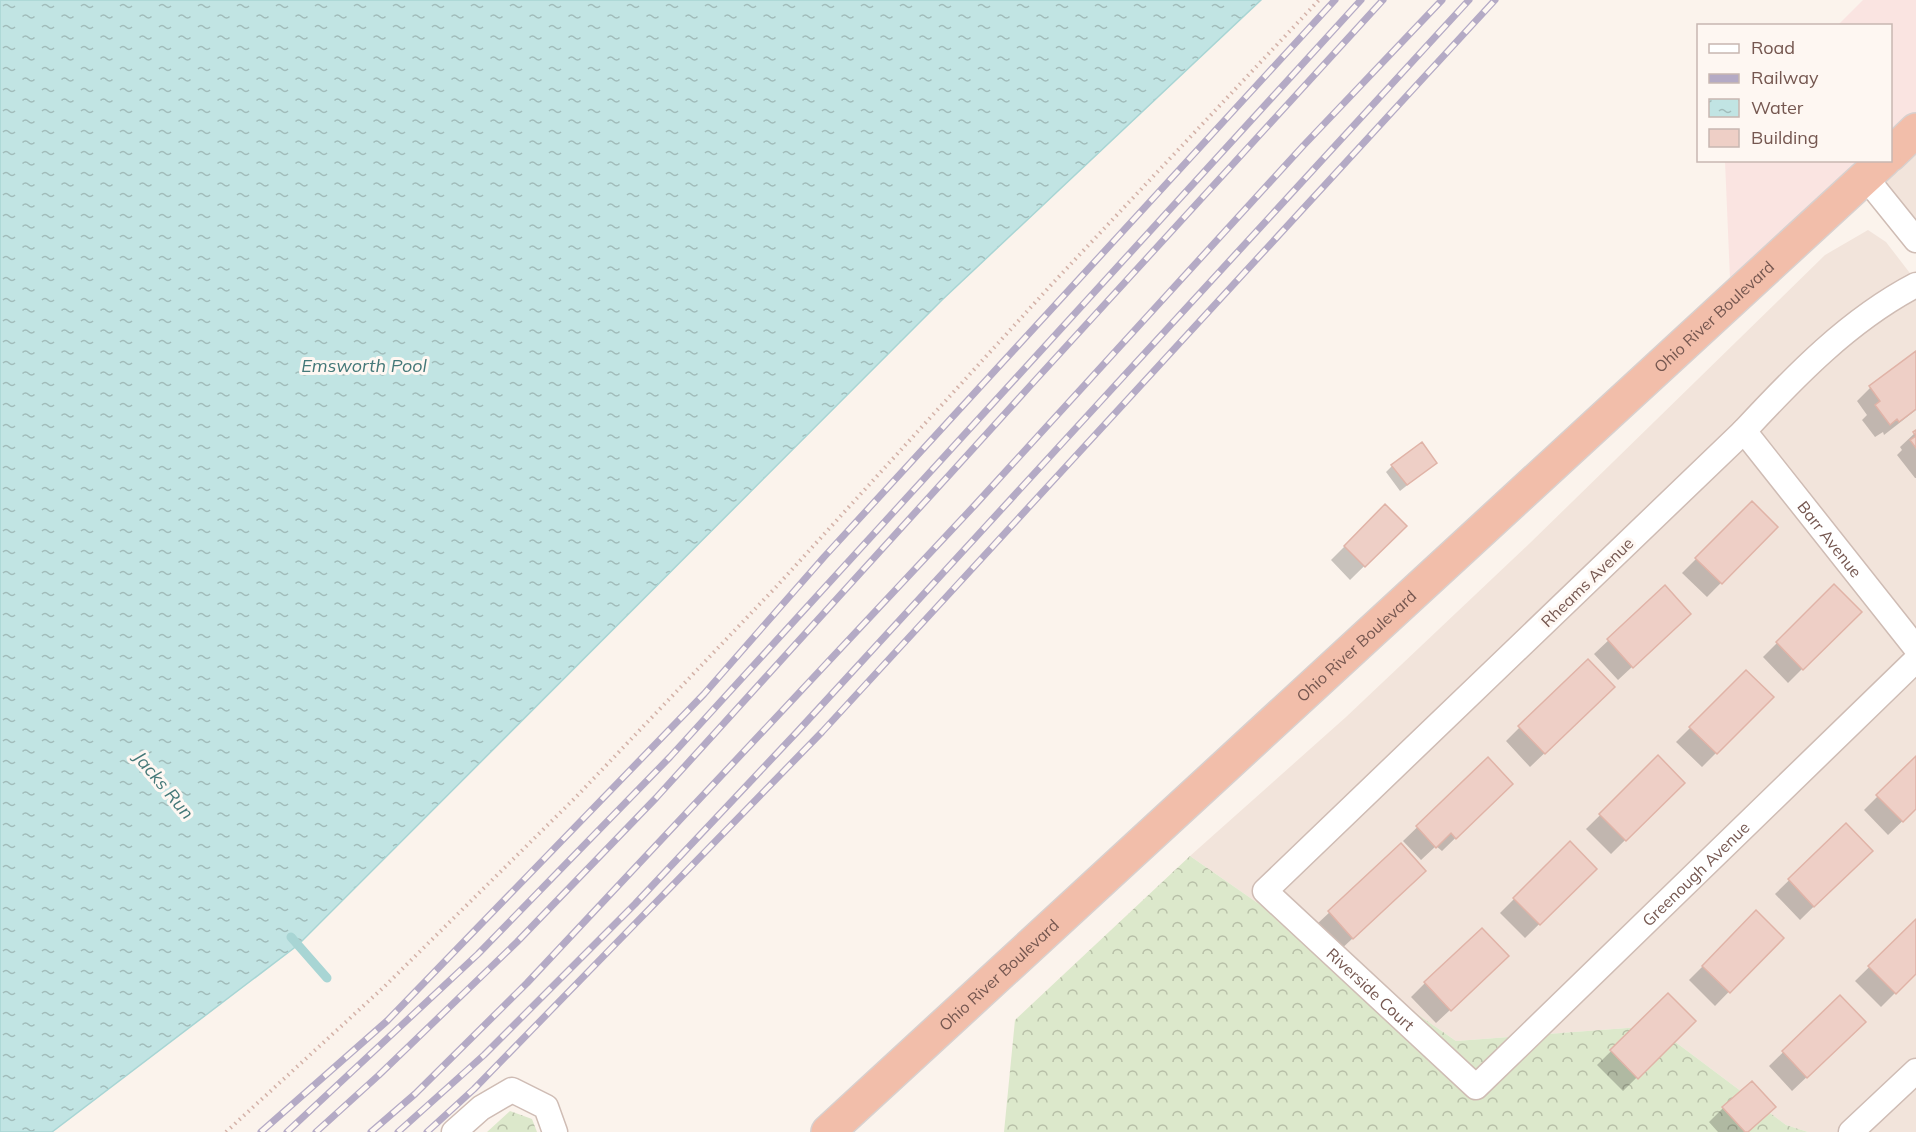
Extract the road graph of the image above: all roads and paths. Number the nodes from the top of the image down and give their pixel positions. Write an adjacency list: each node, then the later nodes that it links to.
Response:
1 (1319, 0): 13 (path)
2 (1916, 130): 3 (highway)
3 (1892, 153)
4 (1875, 169): 5 (street); 16 (highway, Ohio River Boulevard)
5 (1916, 240)
6 (1916, 285): 7 (street, Rheams Avenue)
7 (1744, 431): 8 (street, Barr Avenue); 10 (street, Rheams Avenue)
8 (1916, 648)
9 (1916, 660): 12 (street, Greenough Avenue)
10 (1265, 891): 12 (street, Riverside Court)
11 (1916, 1071): 17 (street)
12 (1476, 1087)
13 (226, 1132)
14 (454, 1132): 15 (street)
15 (555, 1132)
16 (828, 1132)
17 (1851, 1132)

